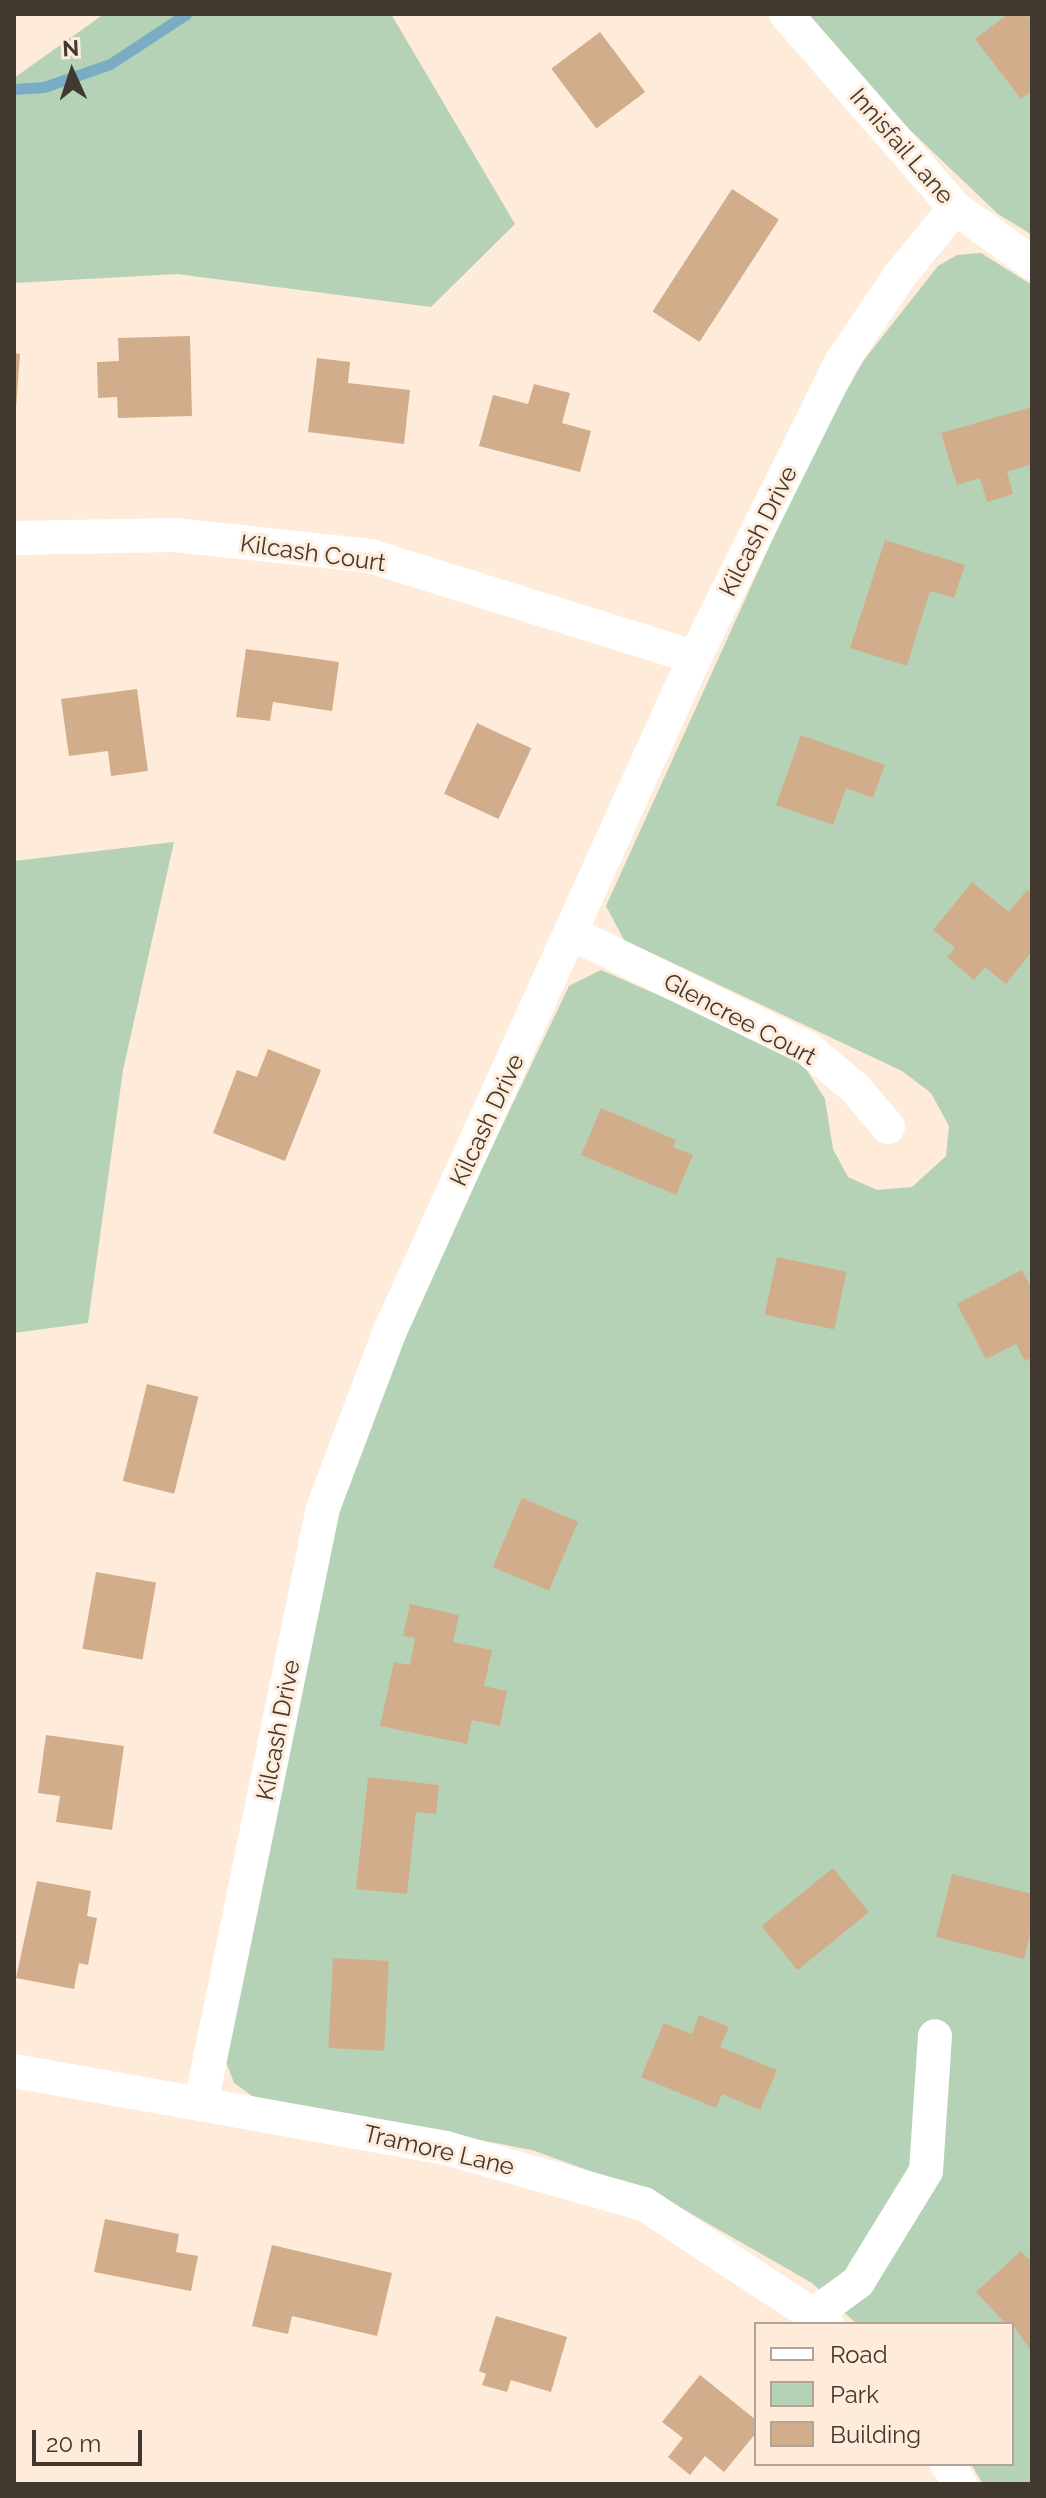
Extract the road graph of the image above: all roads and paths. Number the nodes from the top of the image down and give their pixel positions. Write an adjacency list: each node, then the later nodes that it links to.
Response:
1 (786, 14): 2 (street, Innisfail Lane)
2 (955, 208): 3 (street, Innisfail Lane); 5 (street, Kilcash Drive)
3 (1032, 263)
4 (14, 538): 5 (street, Kilcash Court)
5 (695, 657): 6 (street, Kilcash Drive)
6 (573, 934): 7 (street, Glencree Court); 10 (street, Kilcash Drive)
7 (888, 1127)
8 (935, 2036): 11 (street)
9 (14, 2071): 10 (street, Tramore Lane)
10 (201, 2103): 11 (street, Tramore Lane)
11 (822, 2318)
12 (948, 2466): 13 (street)
13 (960, 2484)

